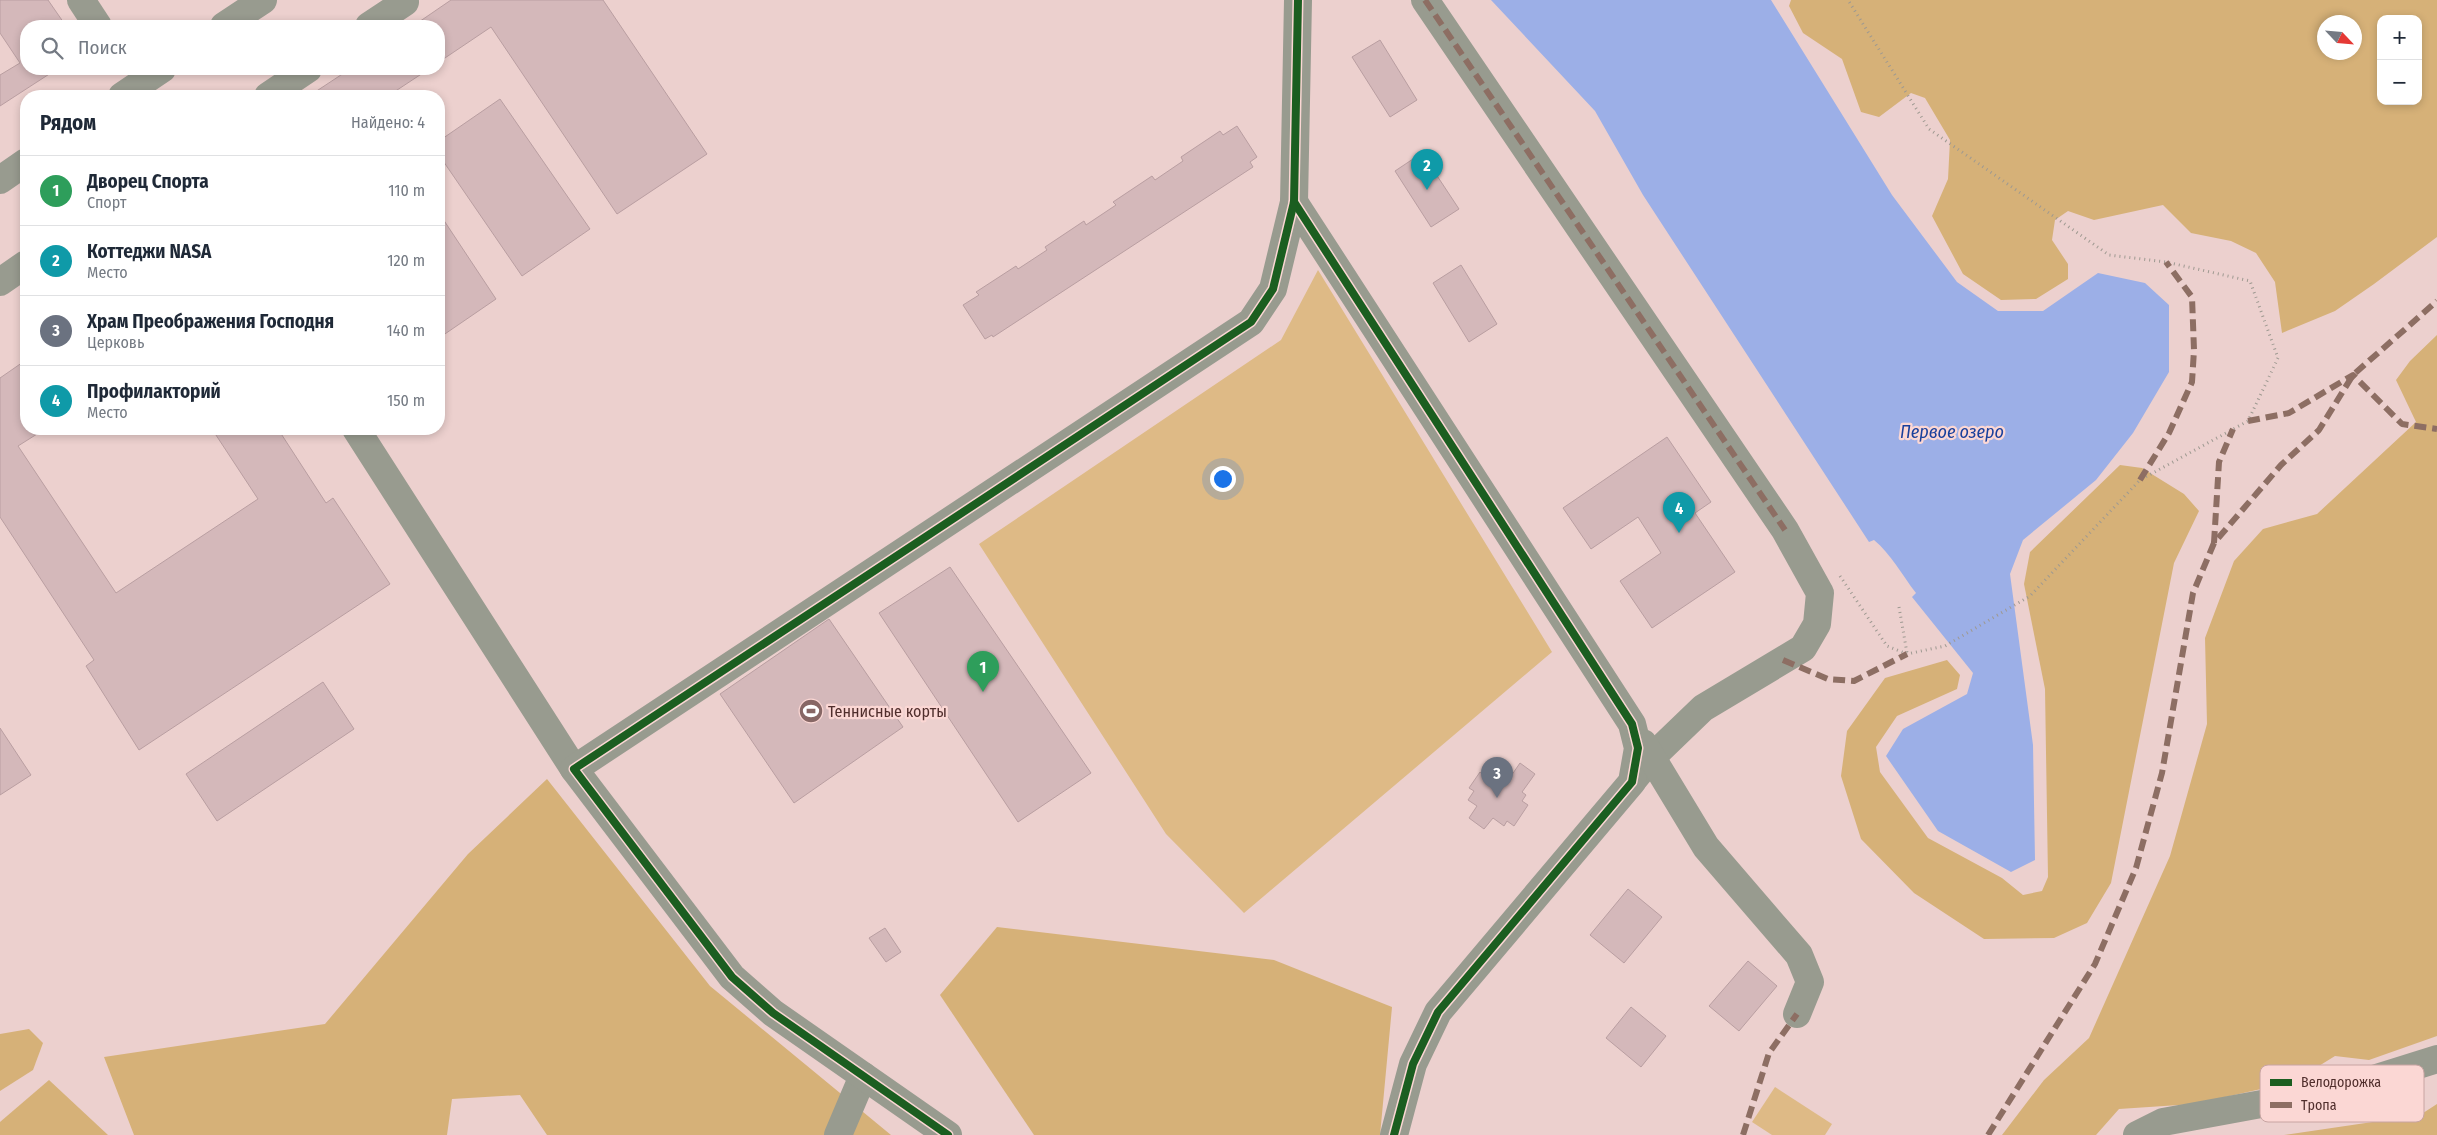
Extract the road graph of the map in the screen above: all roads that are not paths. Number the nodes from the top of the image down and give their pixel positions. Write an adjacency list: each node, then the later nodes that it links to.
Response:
1 (81, 0): 6 (street)
2 (263, 0): 7 (street)
3 (404, 0): 8 (street)
4 (1298, 0): 15 (street)
5 (1425, 0): 20 (street)
6 (94, 20)
7 (233, 20)
8 (378, 20)
9 (152, 75): 11 (street)
10 (299, 75): 12 (street)
11 (132, 87)
12 (277, 90)
13 (20, 166): 14 (street)
14 (0, 180)
15 (1294, 202): 19 (street); 21 (street)
16 (20, 268): 17 (street)
17 (0, 282)
18 (360, 435): 21 (street)
19 (1632, 724): 20 (street); 22 (street)
20 (1652, 757): 22 (street); 23 (street)
21 (574, 769): 26 (street)
22 (1632, 782): 30 (street)
23 (1797, 1014)
24 (2437, 1059): 25 (street)
25 (2418, 1065)
26 (863, 1076): 28 (street); 29 (street)
27 (2260, 1104): 31 (street)
28 (838, 1135)
29 (948, 1135)
30 (1394, 1135)
31 (2137, 1135)

